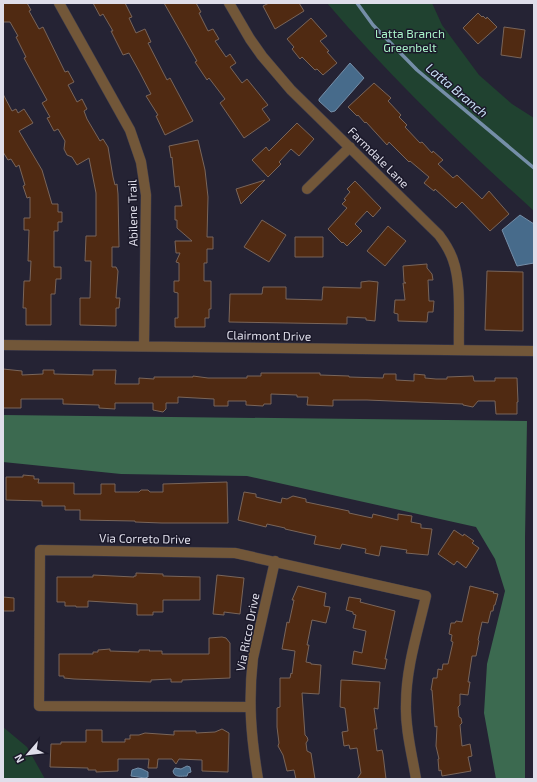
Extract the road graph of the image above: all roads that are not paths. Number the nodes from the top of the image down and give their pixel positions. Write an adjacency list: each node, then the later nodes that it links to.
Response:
1 (59, 3): 6 (street, Abilene Trail)
2 (229, 3): 3 (street, Farmdale Lane)
3 (350, 147): 4 (street); 7 (street, Farmdale Lane)
4 (307, 189)
5 (3, 345): 6 (street, Clairmont Drive)
6 (144, 346): 7 (street, Clairmont Drive)
7 (459, 350): 8 (street, Clairmont Drive)
8 (534, 351)
9 (275, 561): 10 (street, Via Ricco Drive); 10 (street, Via Correto Drive); 12 (street, Via Correto Drive)
10 (250, 707): 11 (street, Via Ricco Drive)
11 (258, 779)
12 (416, 779)

